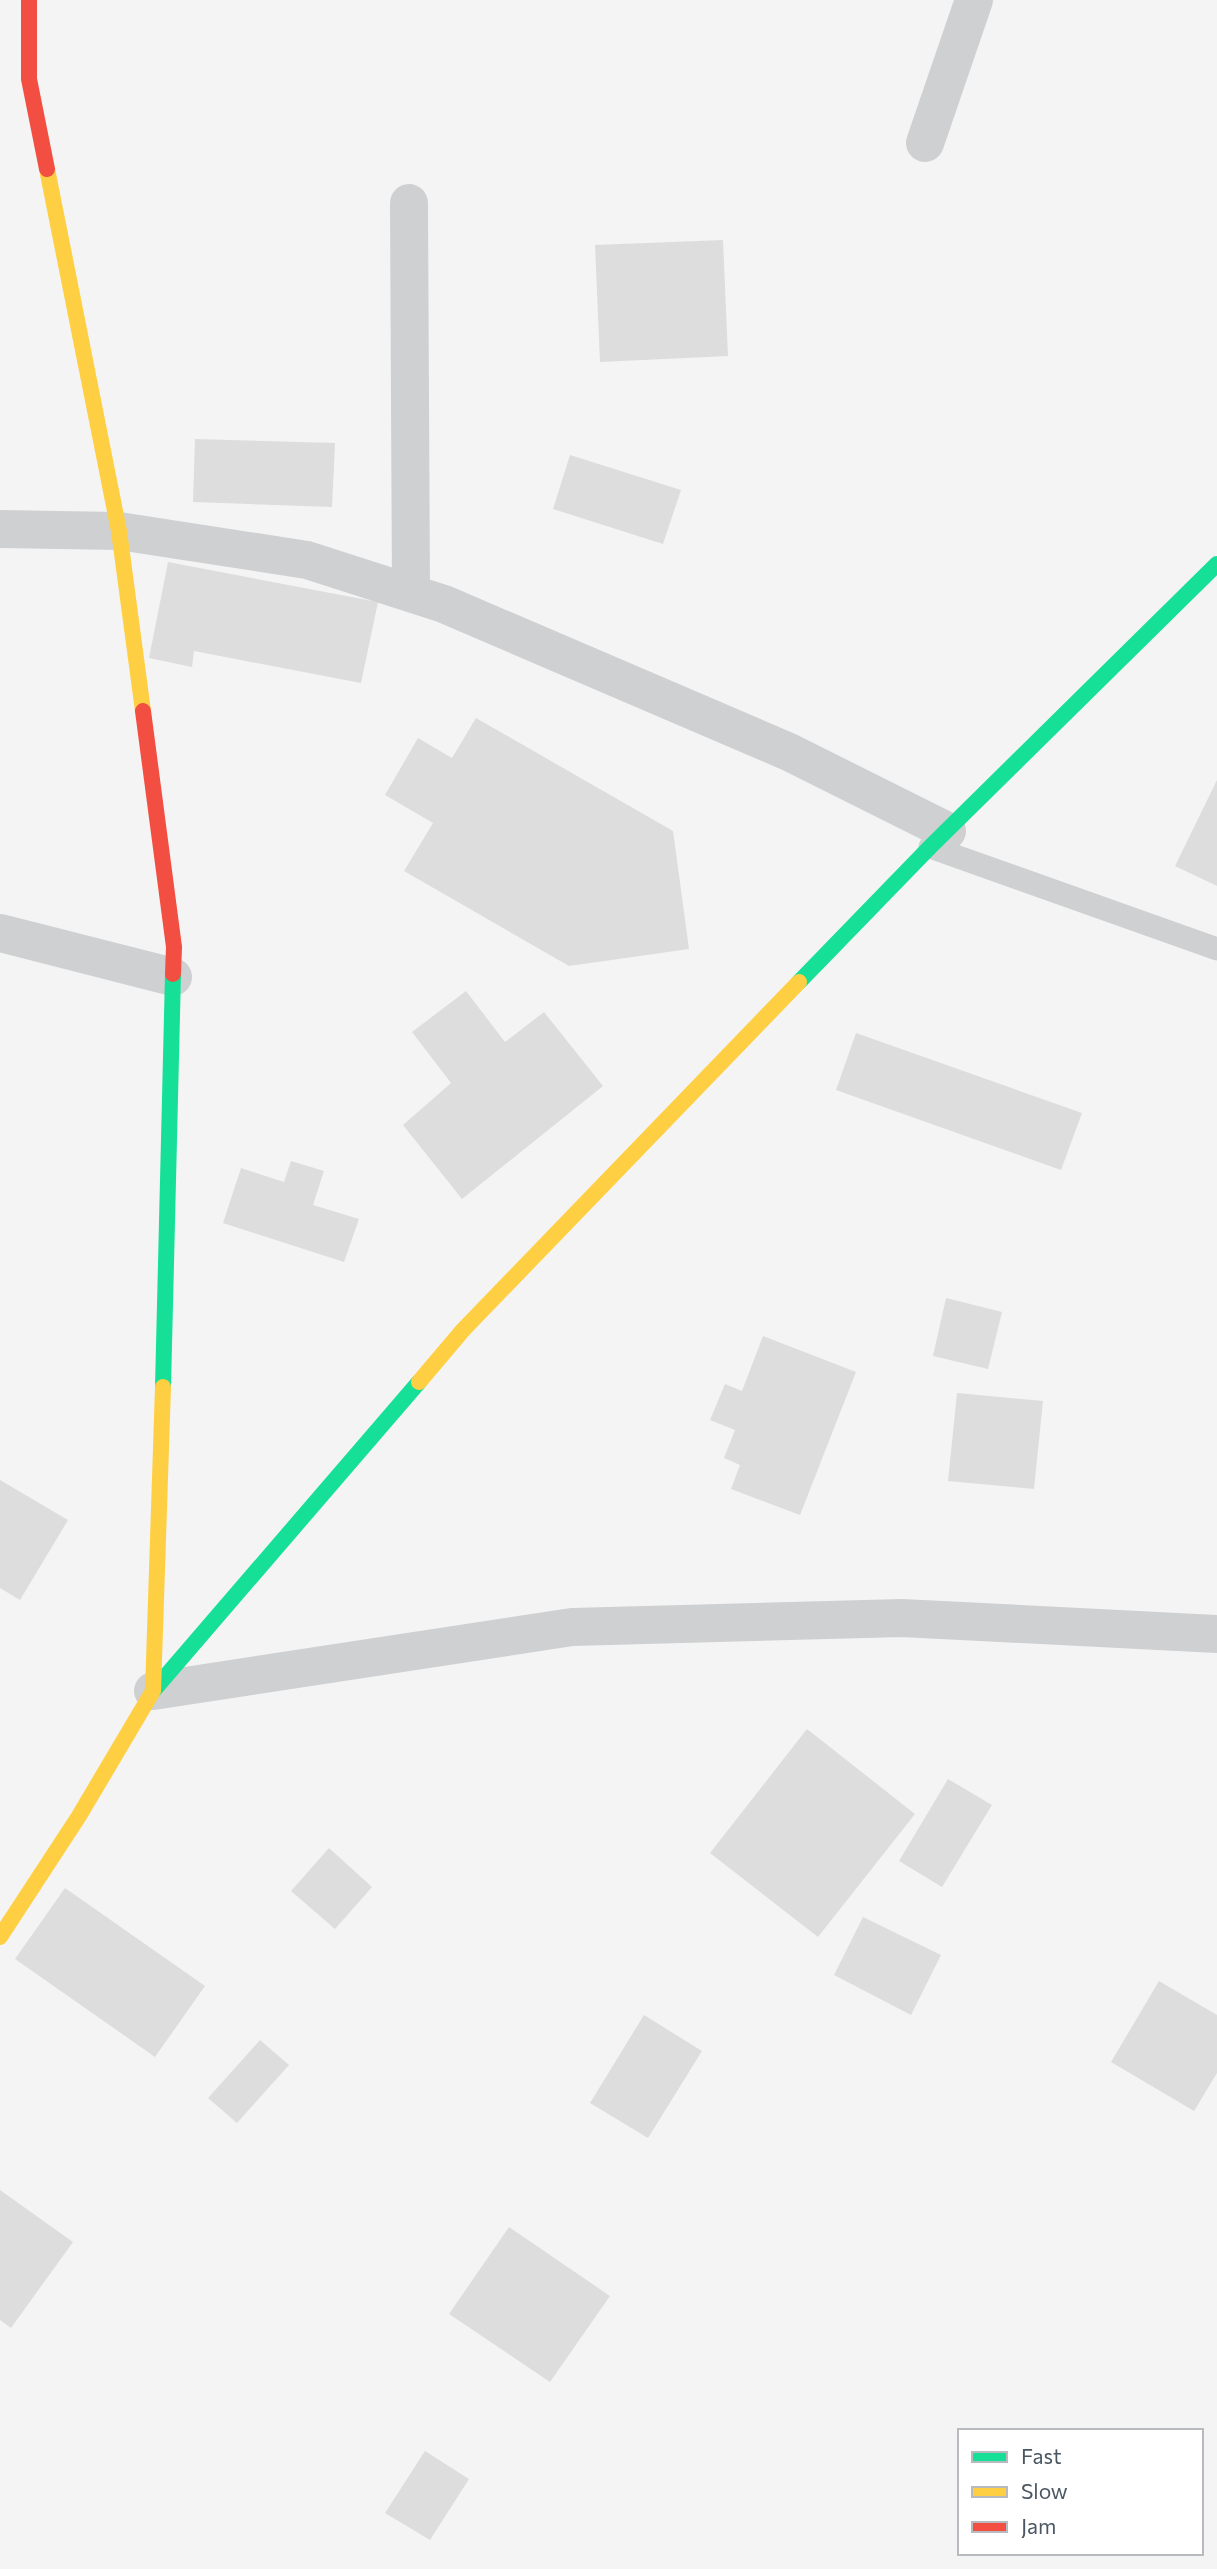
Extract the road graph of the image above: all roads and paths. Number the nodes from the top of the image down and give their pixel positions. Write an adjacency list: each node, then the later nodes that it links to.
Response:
1 (29, 0): 6 (street)
2 (974, 0): 3 (street)
3 (925, 143)
4 (409, 203): 8 (street)
5 (0, 529): 6 (street)
6 (119, 531): 8 (street); 12 (street)
7 (1214, 571): 9 (street)
8 (411, 593): 9 (street)
9 (938, 839): 11 (lane); 14 (street)
10 (0, 933): 12 (street)
11 (1217, 949)
12 (173, 977): 14 (street)
13 (1217, 1634): 14 (street)
14 (153, 1691): 15 (street)
15 (0, 1937)

